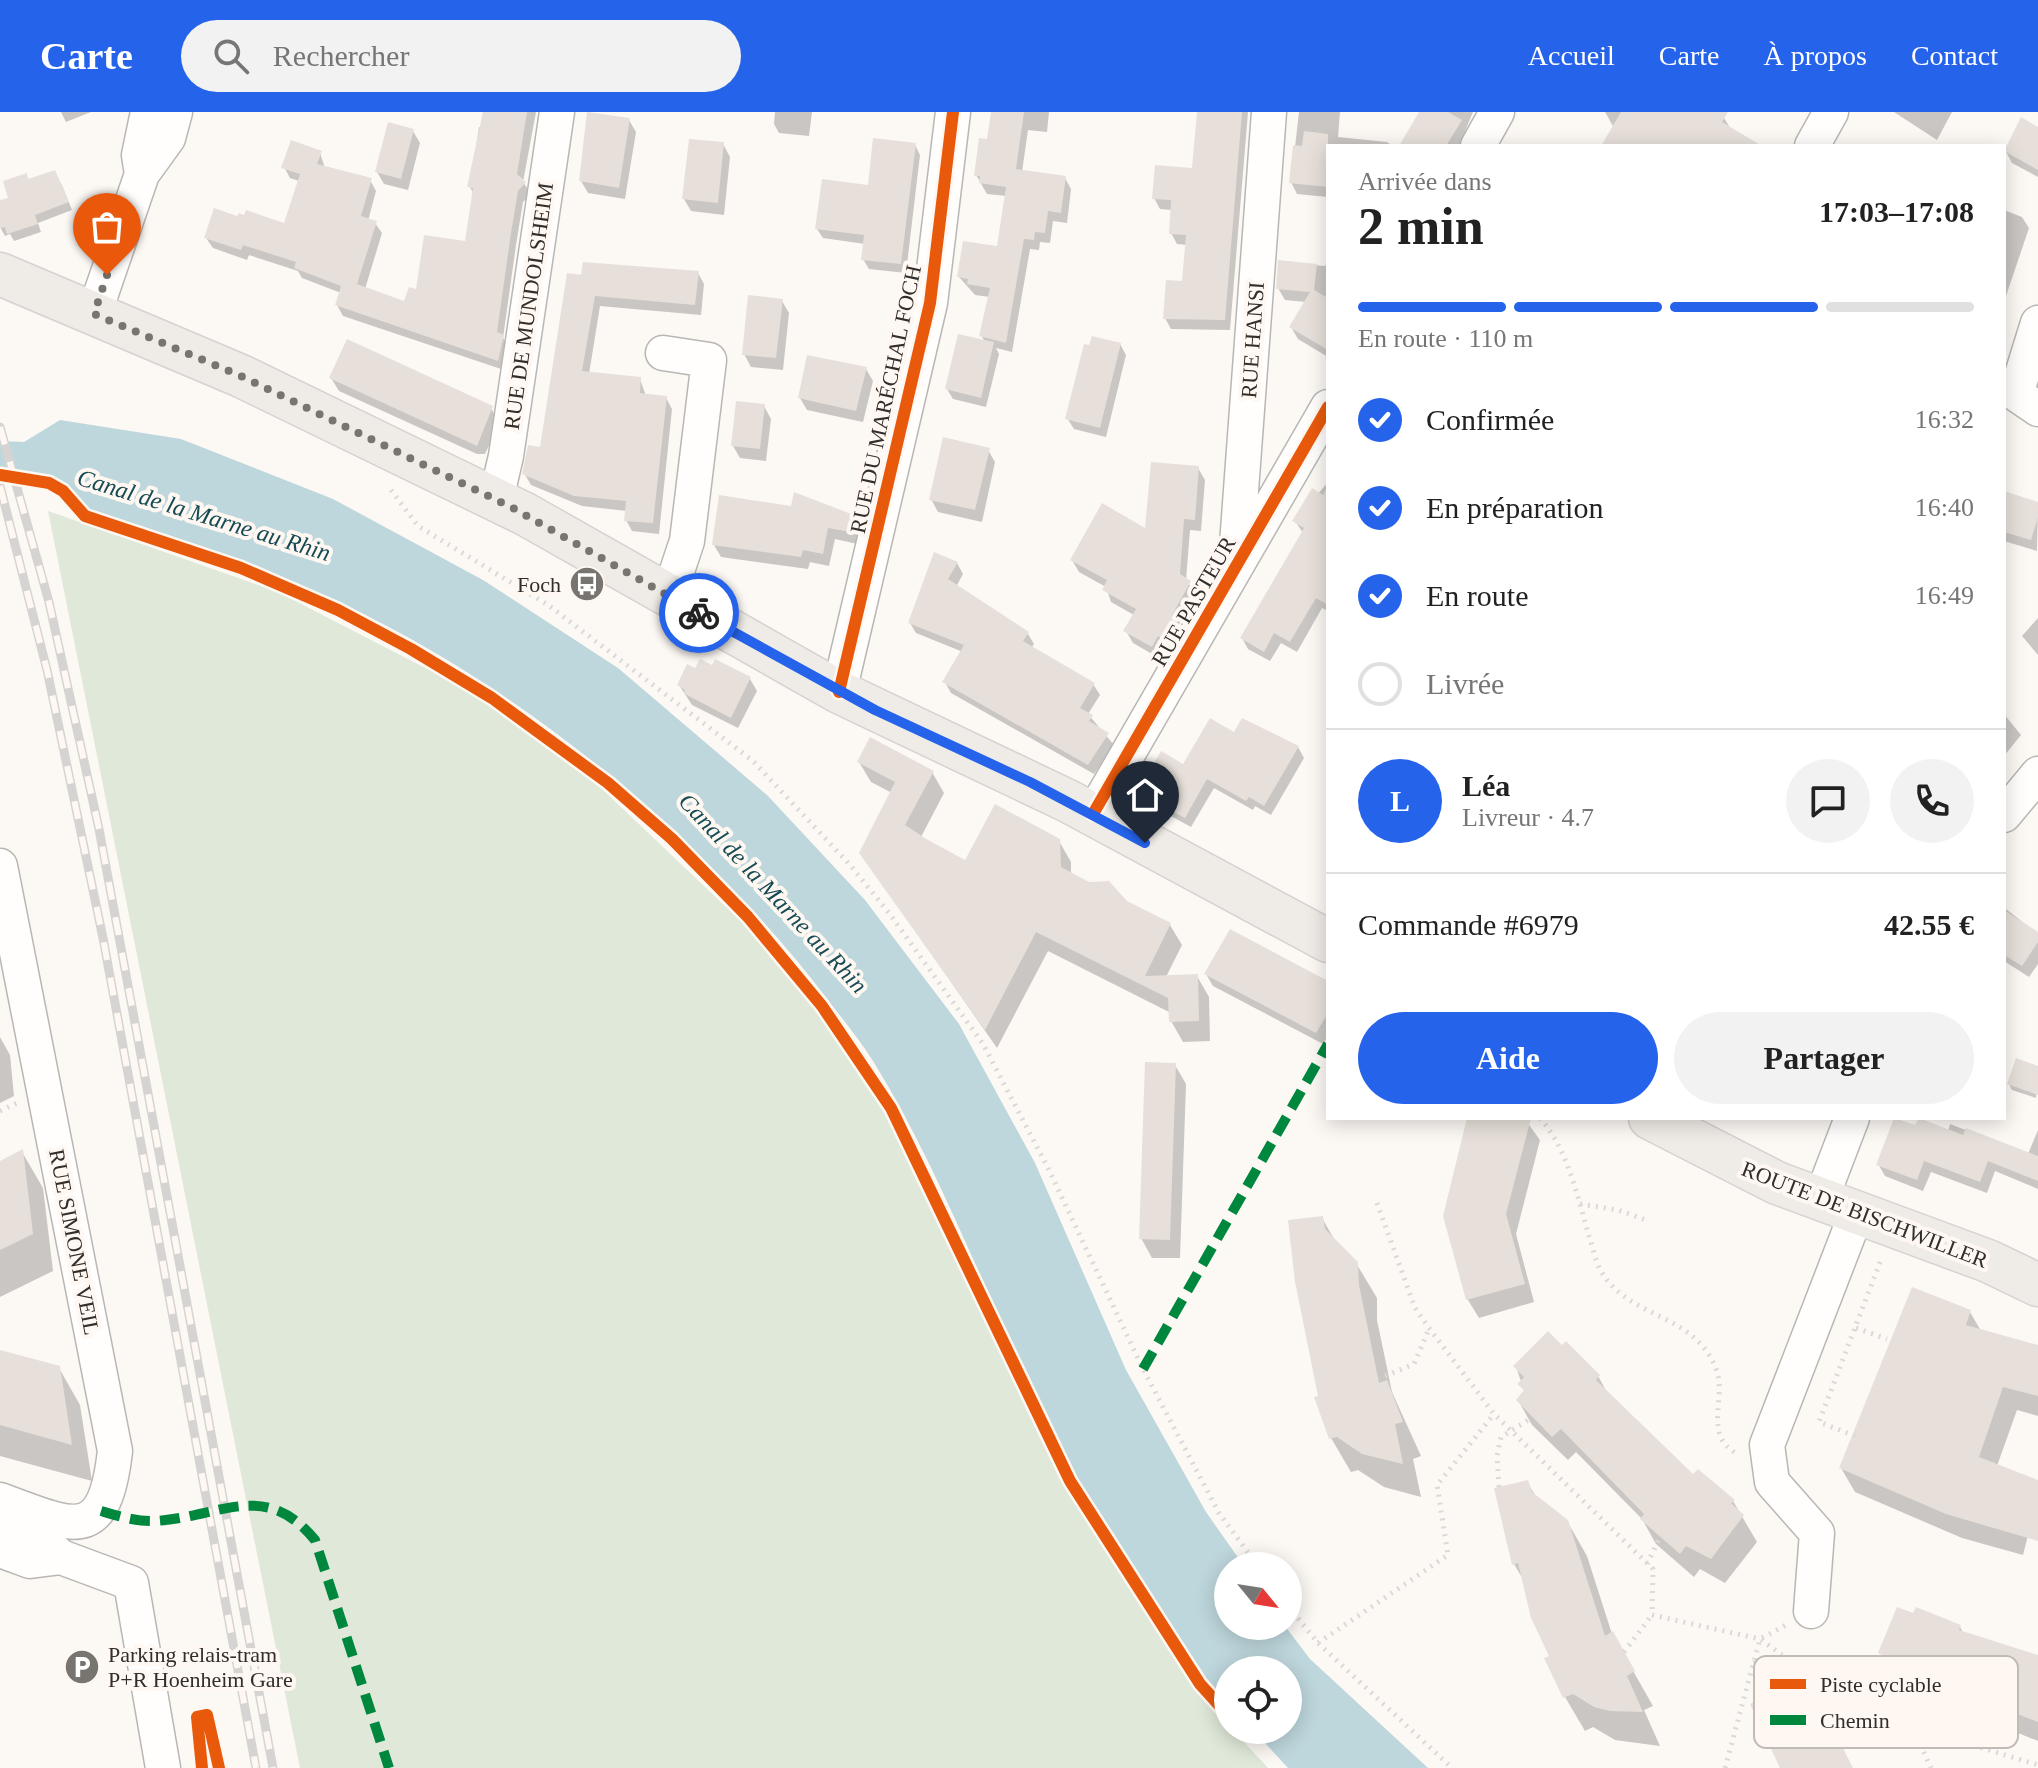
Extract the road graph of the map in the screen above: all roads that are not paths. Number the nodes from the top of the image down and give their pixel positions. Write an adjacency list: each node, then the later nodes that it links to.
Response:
1 (148, 112): 10 (street)
2 (175, 112): 10 (street)
3 (557, 112): 17 (street, RUE DE MUNDOLSHEIM)
4 (953, 112): 20 (street, RUE DU MARÉCHAL FOCH)
5 (1269, 112): 18 (street, RUE HANSI)
6 (1497, 112): 8 (street)
7 (1831, 112): 9 (street)
8 (1479, 144)
9 (1813, 144)
10 (142, 174): 12 (street)
11 (0, 274): 12 (main road)
12 (94, 314): 17 (main road)
13 (2038, 323): 15 (street)
14 (663, 353): 19 (street)
15 (2038, 409)
16 (1326, 410): 18 (street, RUE PASTEUR)
17 (496, 499): 19 (main road)
18 (1235, 569): 23 (street, RUE PASTEUR)
19 (669, 595): 20 (main road)
20 (839, 692): 23 (main road)
21 (2038, 774): 22 (street)
22 (2006, 813)
23 (1093, 814): 25 (main road)
24 (0, 866): 30 (street, RUE SIMONE VEIL)
25 (1326, 940)
26 (1654, 1120): 28 (main road, ROUTE DE BISCHWILLER)
27 (1852, 1120): 28 (street)
28 (1839, 1206): 29 (main road, ROUTE DE BISCHWILLER); 36 (street)
29 (2038, 1285)
30 (0, 1500)
31 (0, 1520): 33 (street)
32 (0, 1550): 33 (street)
33 (61, 1557): 37 (street)
34 (0, 1563): 35 (street)
35 (0, 1582)
36 (1811, 1611)
37 (163, 1768)

